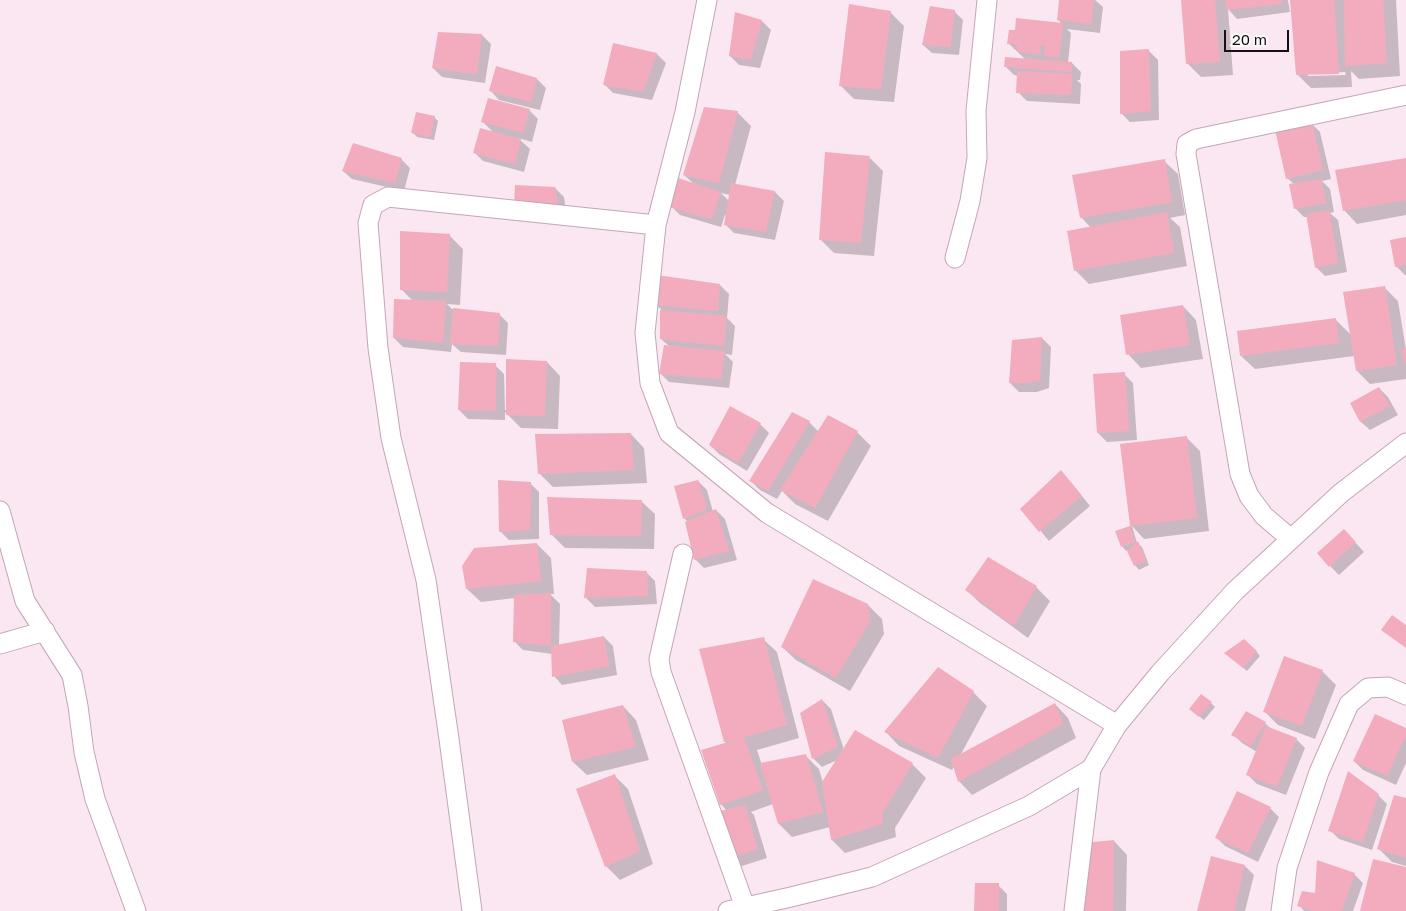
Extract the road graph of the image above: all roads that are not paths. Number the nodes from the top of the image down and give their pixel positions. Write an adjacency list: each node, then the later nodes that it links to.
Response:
1 (708, 0): 4 (street)
2 (987, 0): 5 (street)
3 (1406, 95): 8 (street)
4 (656, 225): 13 (street); 17 (street)
5 (955, 258)
6 (1406, 444): 8 (street)
7 (0, 511): 10 (street)
8 (1291, 539): 13 (street)
9 (683, 554): 15 (street)
10 (45, 631): 11 (street); 16 (street)
11 (0, 644)
12 (1406, 695): 19 (street)
13 (1117, 726): 14 (street)
14 (1091, 769): 15 (street); 18 (street)
15 (736, 909)
16 (136, 911)
17 (472, 911)
18 (1074, 911)
19 (1281, 911)

